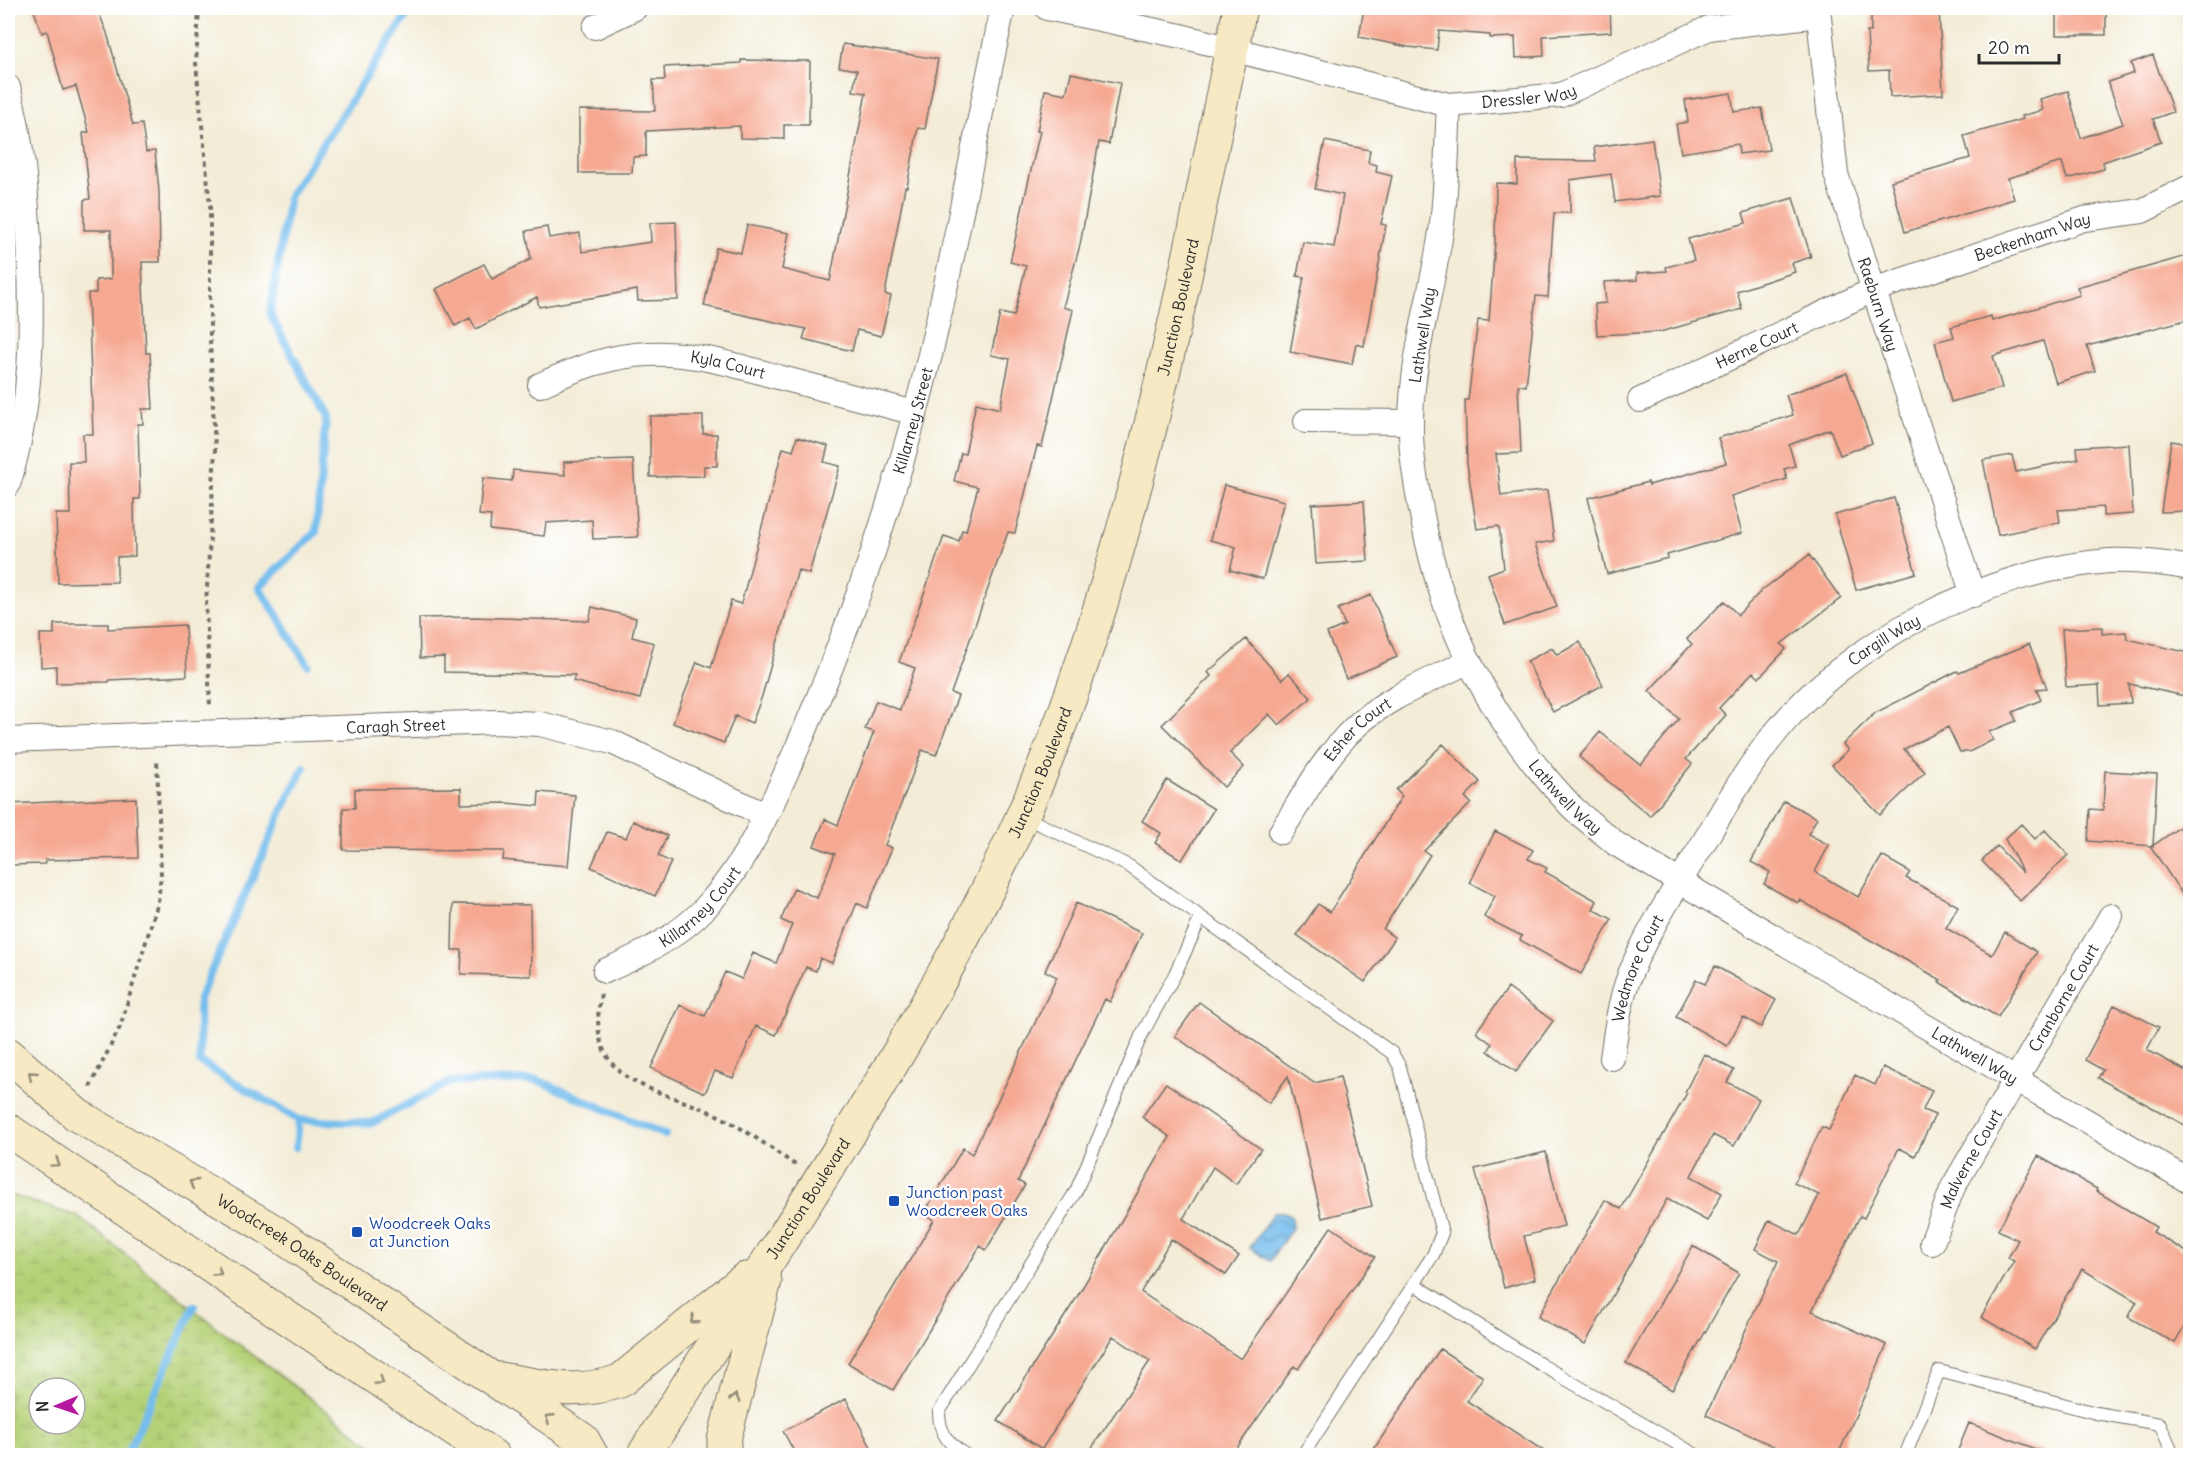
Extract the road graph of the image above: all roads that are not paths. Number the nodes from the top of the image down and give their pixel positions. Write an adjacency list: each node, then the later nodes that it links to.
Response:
1 (635, 8): 6 (street)
2 (1003, 8): 14 (street, Killarney Street)
3 (1047, 8): 7 (street, Dressler Way)
4 (1240, 8): 7 (main road, Junction Boulevard)
5 (1818, 11): 9 (street, Dressler Way); 11 (street, Raeburn Way)
6 (595, 27)
7 (1232, 50): 9 (street, Dressler Way); 23 (main road, Junction Boulevard)
8 (8, 87): 17 (street)
9 (1449, 105): 16 (street, Lathwell Way)
10 (2190, 187): 11 (street, Beckenham Way)
11 (1873, 290): 13 (street, Herne Court); 19 (street, Raeburn Way)
12 (540, 385): 14 (street, Kyla Court)
13 (1640, 400)
14 (915, 413): 22 (street, Killarney Street)
15 (1306, 421): 16 (street)
16 (1411, 422): 20 (street, Lathwell Way)
17 (8, 485)
18 (2190, 568): 19 (street, Cargill Way)
19 (1973, 595): 25 (street, Cargill Way)
20 (1467, 662): 24 (street, Esher Court); 25 (street, Lathwell Way)
21 (8, 740): 22 (street, Caragh Street)
22 (765, 814): 28 (street, Killarney Court)
23 (1021, 816): 27 (lane); 35 (main road, Junction Boulevard)
24 (1281, 832)
25 (1679, 883): 30 (street, Wedmore Court); 31 (street, Lathwell Way)
26 (2111, 916): 31 (street, Cranborne Court)
27 (1201, 917): 36 (lane); 44 (lane)
28 (605, 971)
29 (8, 1054): 37 (main road, Woodcreek Oaks Boulevard, one-way to 29)
30 (1612, 1058)
31 (2016, 1079): 33 (street, Lathwell Way); 34 (street, Malverne Court)
32 (8, 1130): 38 (main road, one-way to 38)
33 (2190, 1182)
34 (1932, 1243)
35 (772, 1257): 37 (main road, one-way to 37); 42 (main road, Junction Boulevard); 43 (main road, one-way to 35)
36 (1414, 1284): 45 (lane); 46 (lane)
37 (488, 1377): 41 (main road, Woodcreek Oaks Boulevard, one-way to 37)
38 (452, 1429): 39 (main road); 40 (main road)
39 (475, 1455)
40 (493, 1455)
41 (592, 1455)
42 (643, 1455)
43 (724, 1455)
44 (967, 1455)
45 (1302, 1455)
46 (1698, 1455)
47 (1905, 1455): 48 (lane)
48 (2174, 1455)

